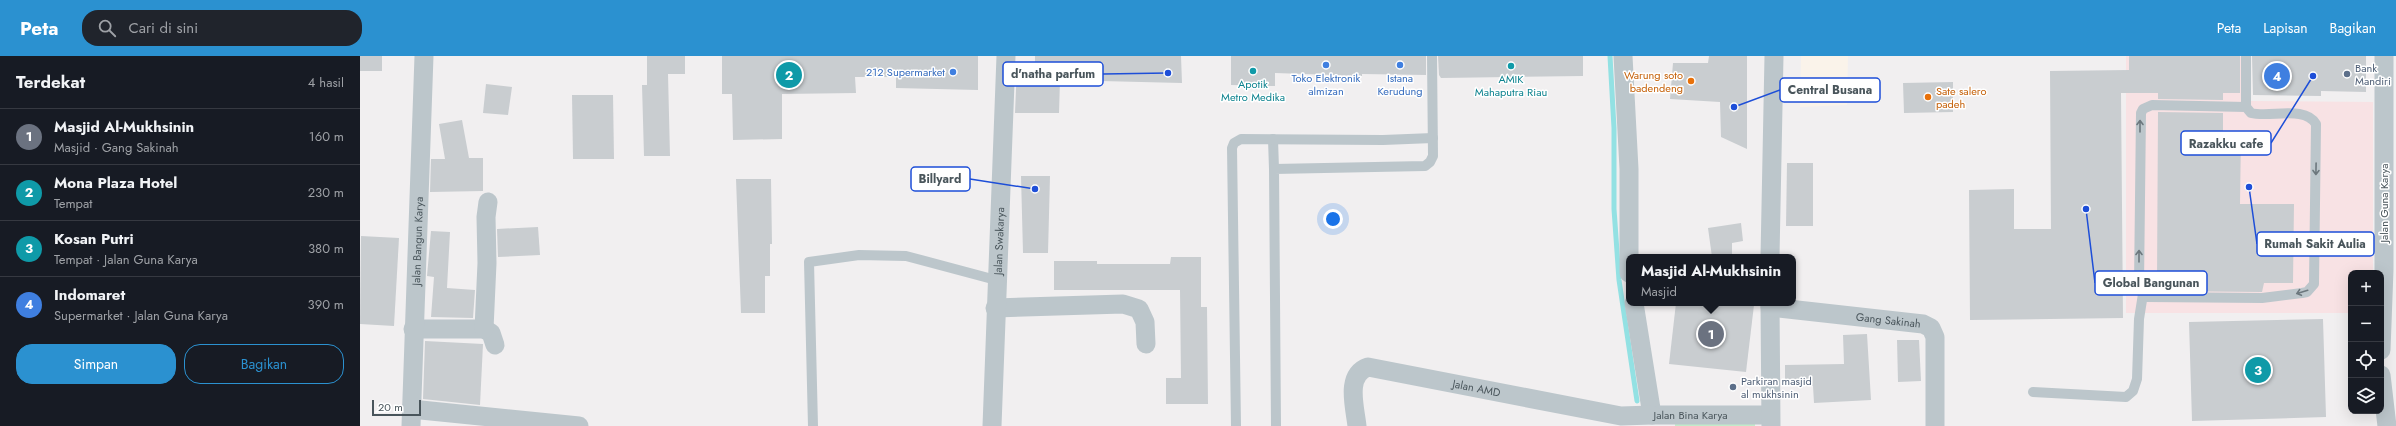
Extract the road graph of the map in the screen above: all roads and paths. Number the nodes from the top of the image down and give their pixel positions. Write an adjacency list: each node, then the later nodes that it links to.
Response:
1 (424, 56): 21 (street, Jalan Bangun Karya)
2 (1006, 56): 15 (street, Jalan Swakarya)
3 (1432, 56): 9 (lane)
4 (1623, 56): 13 (street)
5 (1774, 56): 14 (street)
6 (2246, 56): 8 (lane)
7 (2384, 56): 23 (street, Jalan Guna Karya)
8 (2246, 107): 16 (lane, one-way to 8); 16 (lane, one-way to 16)
9 (1433, 138): 10 (lane); 11 (lane)
10 (1273, 139): 11 (lane); 34 (lane)
11 (1274, 168): 35 (lane)
12 (488, 202): 22 (street)
13 (1629, 254)
14 (1770, 254)
15 (996, 280): 20 (street, Jalan Swakarya); 32 (lane)
16 (2143, 294): 27 (lane)
17 (1634, 306): 28 (street, Jalan Bina Karya)
18 (1770, 306): 30 (street)
19 (1778, 306): 37 (street, Gang Sakinah)
20 (995, 308): 24 (street); 33 (street, Jalan Swakarya)
21 (413, 329): 22 (street); 29 (street, Jalan Bangun Karya)
22 (484, 329): 25 (street)
23 (2381, 342)
24 (1146, 344)
25 (495, 345)
26 (2381, 378): 38 (street)
27 (2033, 392)
28 (1652, 415): 30 (street, Jalan Bina Karya); 36 (street, Jalan AMD)
29 (411, 418): 31 (street)
30 (1771, 421)
31 (579, 426)
32 (813, 426)
33 (992, 426)
34 (1236, 426)
35 (1276, 426)
36 (1357, 426)
37 (1935, 426)
38 (2387, 426)

